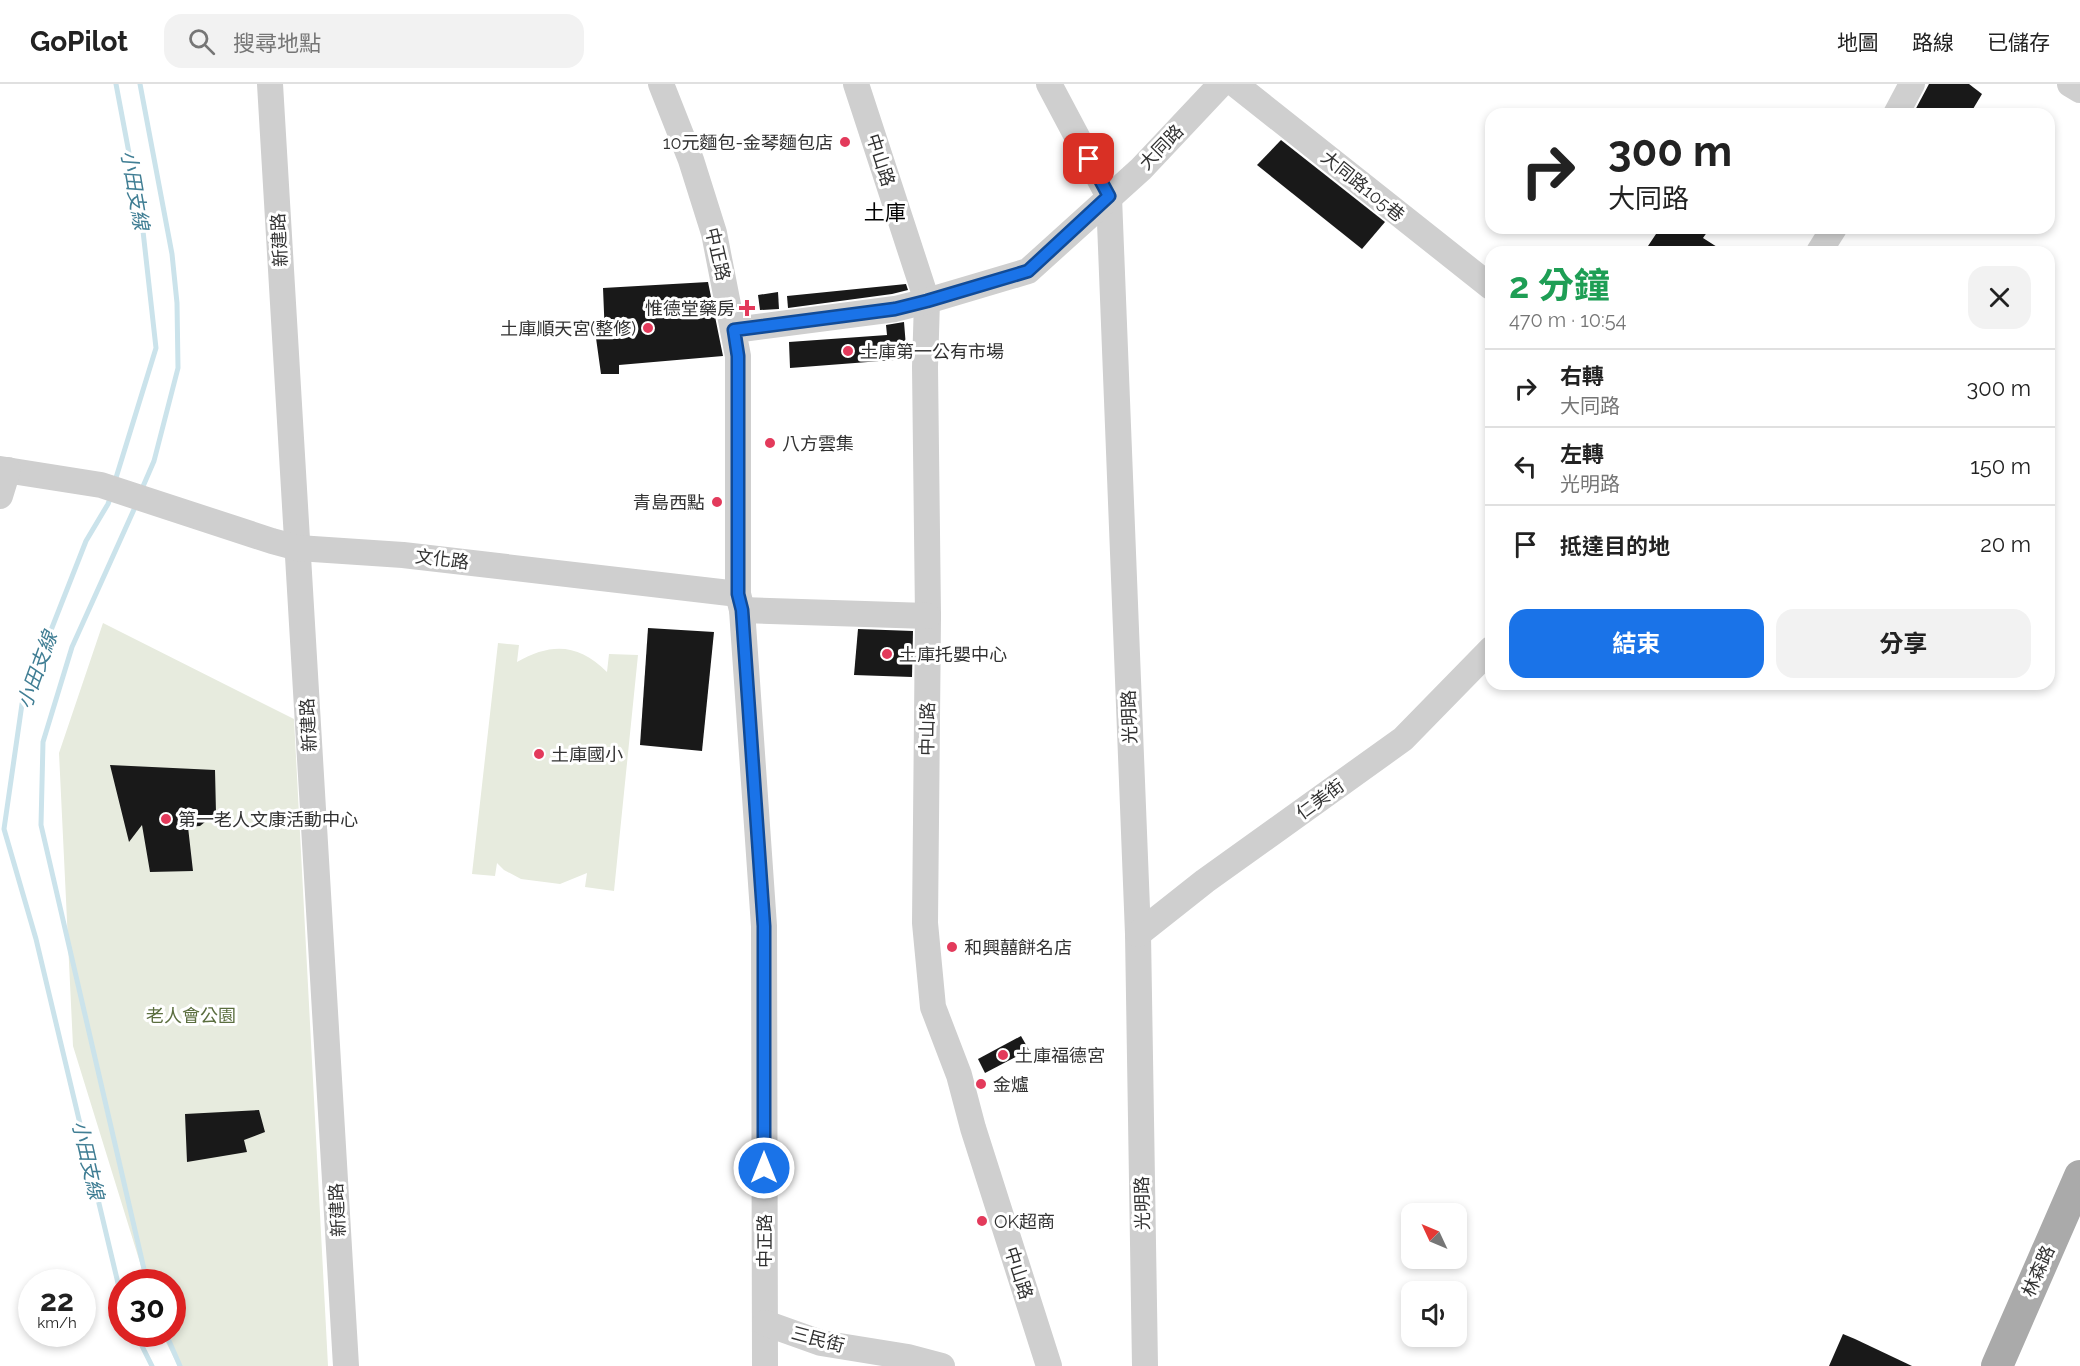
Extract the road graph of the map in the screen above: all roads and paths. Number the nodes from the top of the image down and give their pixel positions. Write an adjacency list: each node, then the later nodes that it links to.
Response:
1 (270, 84): 17 (street, 新建路)
2 (661, 84): 14 (street, 中正路)
3 (856, 84): 13 (street, 中山路)
4 (1048, 84): 11 (street, 光明路)
5 (1221, 84): 11 (street, 大同路)
6 (1235, 84): 12 (street, 大同路105巷)
7 (1912, 84): 10 (street)
8 (2070, 84): 9 (street)
9 (2080, 90)
10 (1899, 108)
11 (1109, 196): 13 (street, 大同路); 21 (street, 光明路)
12 (1485, 282)
13 (927, 301): 14 (street, 大同路); 19 (street, 中山路)
14 (734, 330): 18 (street, 中正路)
15 (4, 469): 16 (street); 17 (street, 文化路)
16 (0, 496)
17 (298, 548): 18 (street, 文化路); 24 (street, 新建路)
18 (740, 602): 19 (street, 文化路); 23 (street, 中正路)
19 (928, 616): 27 (street, 中山路)
20 (1485, 655): 21 (street, 仁美街)
21 (1138, 934): 28 (street, 光明路)
22 (2080, 1176): 29 (main road, 林森路)
23 (765, 1323): 25 (street, 中正路); 26 (street, 三民街)
24 (346, 1366)
25 (765, 1366)
26 (942, 1366)
27 (1049, 1366)
28 (1145, 1366)
29 (1997, 1366)

